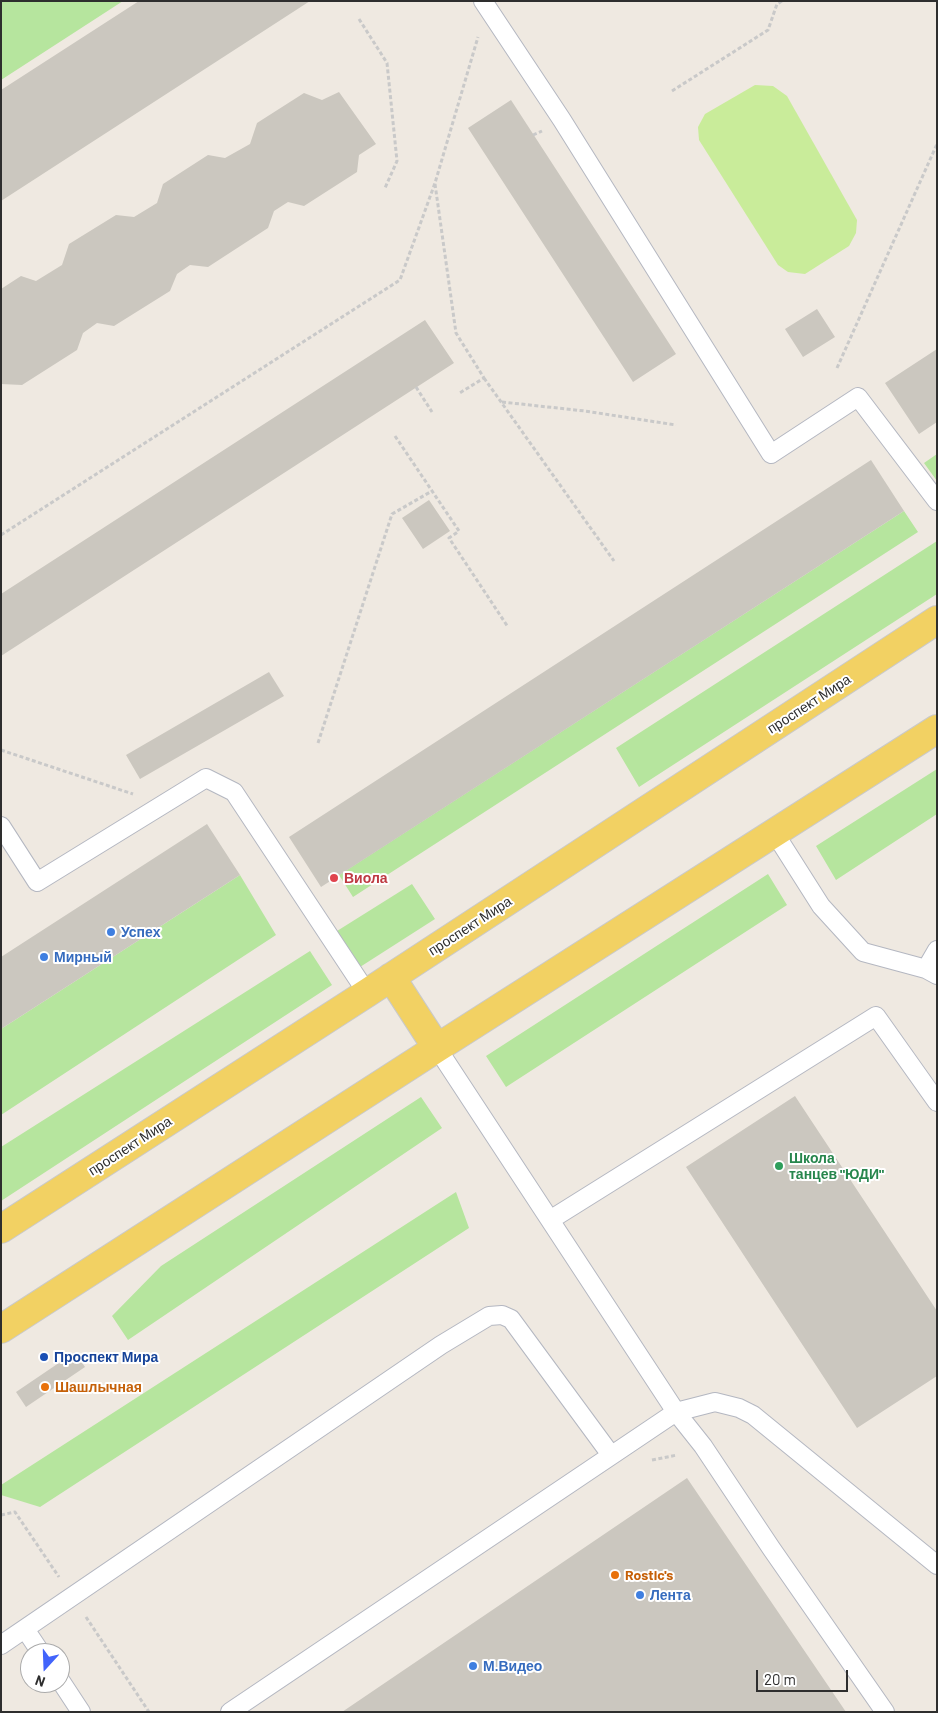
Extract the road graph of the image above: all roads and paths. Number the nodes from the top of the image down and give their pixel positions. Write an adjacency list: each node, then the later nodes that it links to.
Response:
1 (782, 1): 4 (path)
2 (484, 4): 6 (path); 17 (lane)
3 (359, 19): 7 (path)
4 (672, 92)
5 (937, 144): 8 (path)
6 (435, 183): 9 (path); 18 (path)
7 (385, 188)
8 (838, 368)
9 (484, 378): 11 (path); 12 (path)
10 (416, 387): 13 (path)
11 (458, 394)
12 (501, 402): 14 (path); 19 (path)
13 (432, 412)
14 (676, 425)
15 (395, 436): 16 (path)
16 (432, 490): 21 (path); 23 (path)
17 (937, 501)
18 (1, 535)
19 (614, 561)
20 (937, 620): 30 (main road, проспект Мира)
21 (508, 627)
22 (937, 729): 27 (main road)
23 (318, 743)
24 (1, 750): 25 (path)
25 (163, 804): 26 (lane); 31 (lane)
26 (1, 826)
27 (774, 832): 29 (lane); 32 (main road)
28 (937, 950): 29 (lane)
29 (932, 972)
30 (392, 978): 31 (main road, проспект Мира); 32 (main road)
31 (367, 993): 35 (main road, проспект Мира)
32 (436, 1048): 34 (lane); 36 (main road)
33 (937, 1102): 34 (lane)
34 (550, 1220): 37 (lane)
35 (1, 1229)
36 (1, 1328)
37 (676, 1412): 38 (lane); 40 (lane); 50 (lane)
38 (611, 1455): 42 (lane); 49 (lane)
39 (1, 1515): 41 (path)
40 (937, 1565)
41 (60, 1578)
42 (72, 1597): 43 (lane); 48 (path)
43 (25, 1629): 44 (lane); 45 (lane)
44 (34, 1643)
45 (1, 1645)
46 (69, 1693): 47 (lane)
47 (81, 1712)
48 (149, 1712)
49 (230, 1712)
50 (885, 1712)

